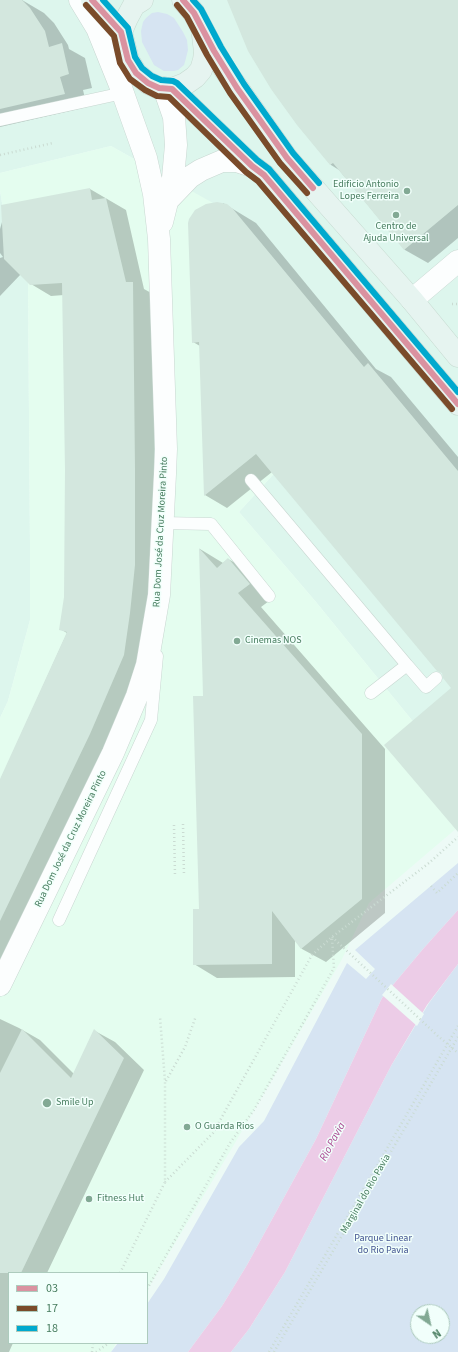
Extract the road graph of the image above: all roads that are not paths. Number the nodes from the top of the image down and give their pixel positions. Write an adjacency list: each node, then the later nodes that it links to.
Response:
1 (80, 0): 9 (street)
2 (92, 0): 6 (main road)
3 (142, 0): 6 (main road)
4 (183, 0): 5 (main road)
5 (200, 25): 8 (main road); 16 (main road)
6 (121, 32): 7 (main road)
7 (128, 60): 8 (main road); 11 (street)
8 (168, 89): 12 (main road); 13 (street, Rua Dom José da Cruz Moreira Pinto)
9 (123, 93): 10 (lane); 11 (street)
10 (0, 120)
11 (146, 158): 13 (street)
12 (252, 166): 13 (street); 14 (main road)
13 (160, 198): 20 (street, Rua Dom José da Cruz Moreira Pinto)
14 (312, 230): 16 (main road); 18 (main road)
15 (458, 261): 16 (street)
16 (412, 300): 17 (main road)
17 (458, 356)
18 (458, 404)
19 (251, 480): 23 (lane)
20 (163, 523): 21 (street, Rua Dom José da Cruz Moreira Pinto); 22 (lane)
21 (159, 595): 26 (lane); 27 (street, Rua Dom José da Cruz Moreira Pinto)
22 (269, 596)
23 (407, 664): 24 (lane); 25 (lane)
24 (436, 678)
25 (371, 693)
26 (59, 920)
27 (0, 985)

